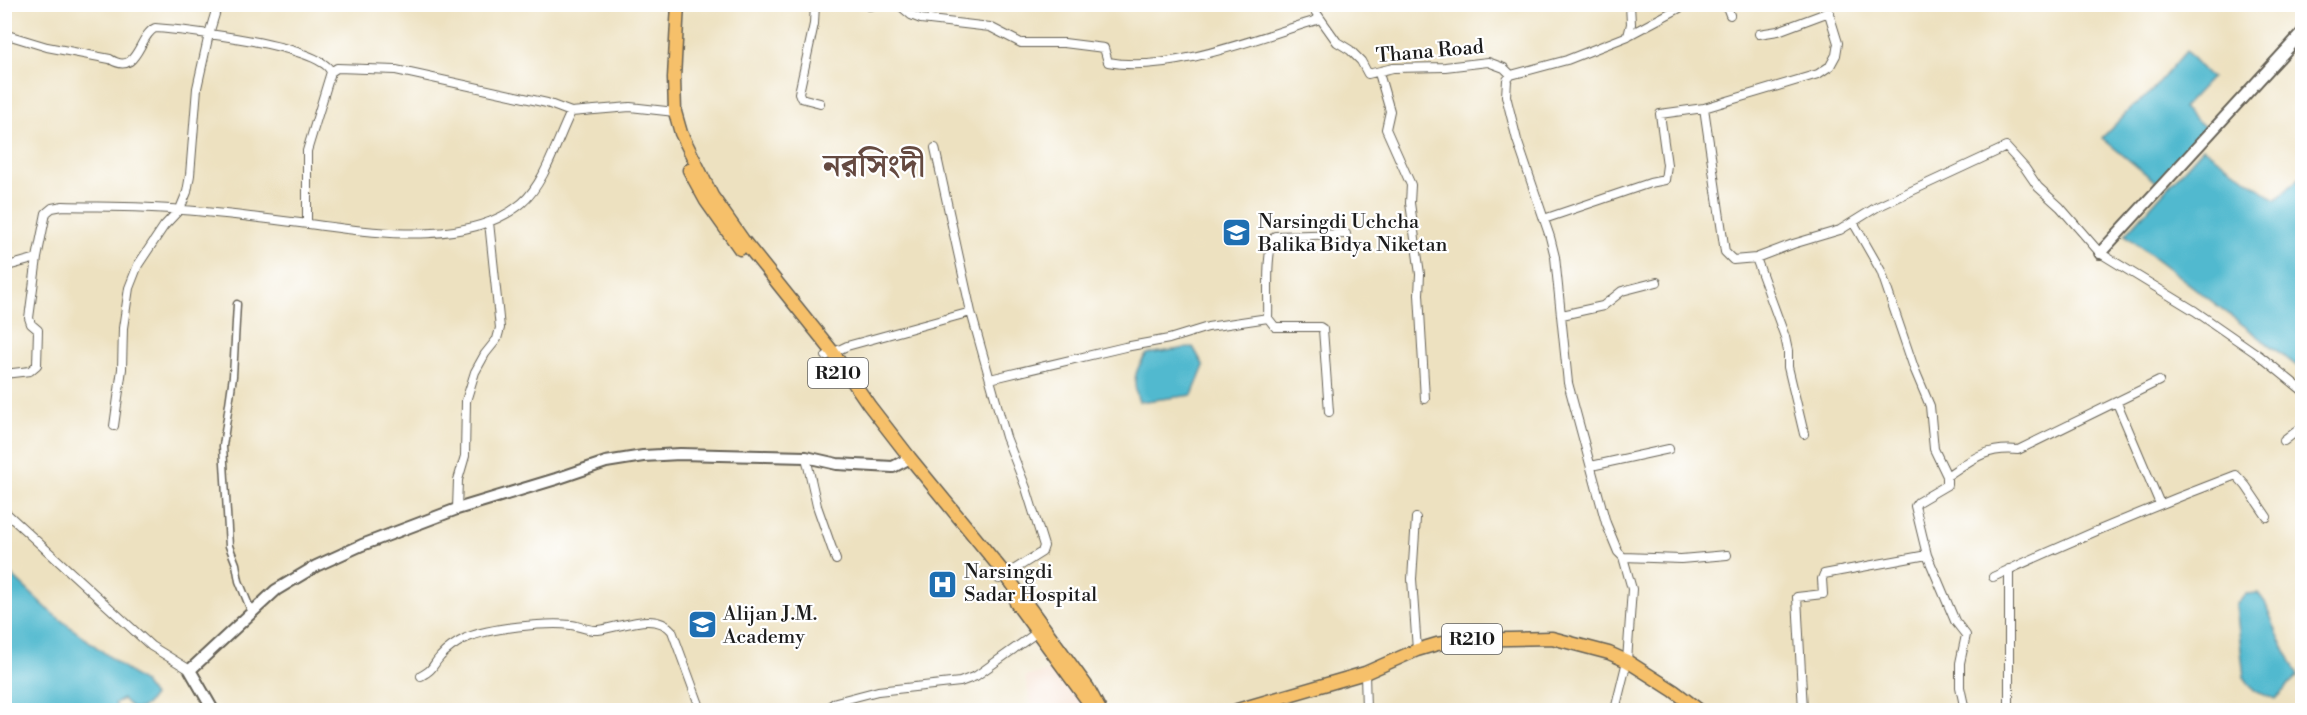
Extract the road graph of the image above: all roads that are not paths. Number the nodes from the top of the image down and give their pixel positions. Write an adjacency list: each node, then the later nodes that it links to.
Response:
1 (218, 4): 17 (street)
2 (670, 4): 25 (main road, R210)
3 (678, 4): 25 (main road, R210)
4 (815, 4): 23 (street)
5 (865, 4): 6 (street)
6 (879, 4)
7 (898, 4): 14 (street)
8 (1310, 4): 14 (street, Thana Road)
9 (1629, 4): 19 (street)
10 (1687, 4): 19 (street)
11 (1726, 4): 13 (street)
12 (1828, 8): 18 (street); 24 (street)
13 (1730, 15)
14 (1320, 19): 21 (street, Thana Road)
15 (2302, 33): 34 (street)
16 (4, 34): 17 (street)
17 (209, 34): 20 (street); 28 (street)
18 (1759, 34)
19 (1628, 36): 22 (street)
20 (331, 72): 26 (street); 32 (street)
21 (1379, 73): 22 (street, Thana Road); 48 (street)
22 (1511, 75): 29 (street)
23 (820, 103)
24 (1704, 108): 29 (street); 36 (street)
25 (672, 111): 26 (street); 43 (main road, R210)
26 (571, 112): 30 (street)
27 (935, 148): 40 (street)
28 (180, 209): 32 (street); 35 (street); 51 (street)
29 (1544, 219): 41 (street)
30 (489, 222): 32 (street); 61 (street)
31 (1853, 222): 34 (street); 36 (street); 59 (street)
32 (307, 224)
33 (1346, 234): 42 (street)
34 (2100, 253): 47 (street)
35 (37, 258): 37 (street); 44 (street)
36 (1756, 258): 53 (street)
37 (4, 267)
38 (1657, 282): 41 (street)
39 (237, 304): 72 (street)
40 (971, 312): 43 (street); 45 (street)
41 (1562, 315): 58 (street)
42 (1268, 318): 45 (street); 50 (street)
43 (829, 354): 57 (main road, R210)
44 (4, 374)
45 (990, 379): 70 (street)
46 (2159, 381): 49 (street)
47 (2302, 390)
48 (1425, 399)
49 (2117, 403): 59 (street); 60 (street)
50 (1329, 412)
51 (114, 426)
52 (2302, 427): 54 (street)
53 (1804, 434)
54 (2284, 441)
55 (1669, 449): 58 (street)
56 (806, 457): 57 (street); 61 (street); 68 (street)
57 (908, 461): 70 (main road, R210)
58 (1592, 466): 67 (street)
59 (1947, 476): 66 (street)
60 (2160, 504): 63 (street); 69 (street)
61 (457, 509): 72 (street)
62 (4, 511): 76 (street)
63 (2267, 517)
64 (1416, 518): 74 (street)
65 (1727, 555): 67 (street)
66 (1927, 555): 87 (street); 88 (street)
67 (1623, 556): 75 (street)
68 (836, 560)
69 (2009, 569): 71 (street); 89 (street)
70 (1002, 577): 73 (main road, R210)
71 (1993, 577)
72 (252, 613): 76 (street)
73 (1041, 630): 79 (main road, R210); 82 (street)
74 (1417, 650): 75 (main road, R210); 77 (main road, R210)
75 (1626, 661): 85 (street); 86 (main road, R210)
76 (190, 670): 80 (street)
77 (1365, 673): 83 (main road, R210); 84 (street)
78 (421, 676): 81 (street)
79 (1098, 708)
80 (213, 711)
81 (701, 711)
82 (824, 711)
83 (1237, 711)
84 (1366, 711)
85 (1615, 711)
86 (1699, 711)
87 (1803, 711)
88 (1965, 711)
89 (2009, 711)

